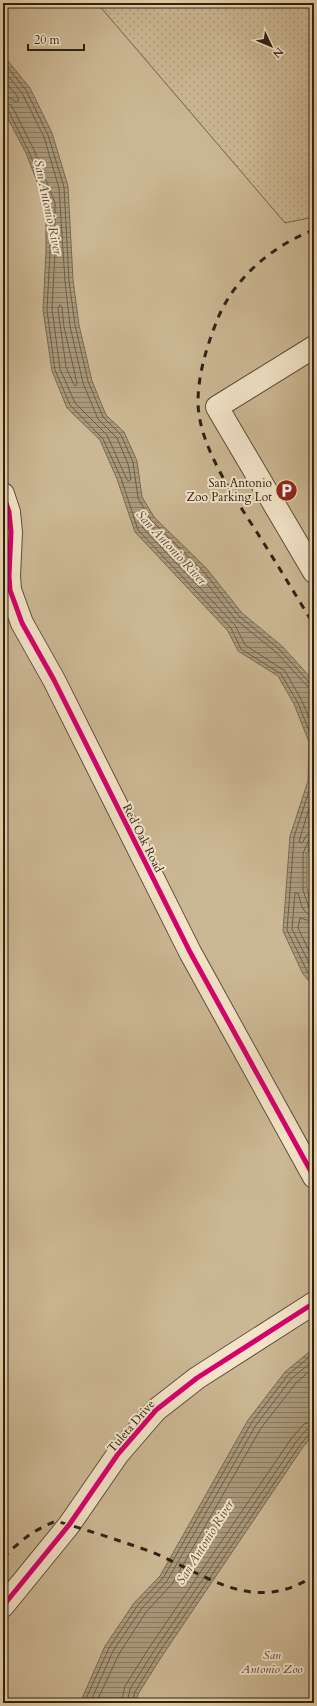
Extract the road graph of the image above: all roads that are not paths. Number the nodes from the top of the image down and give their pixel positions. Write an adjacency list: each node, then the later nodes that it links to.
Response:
1 (314, 347): 3 (street)
2 (3, 494): 4 (street, Red Oak Road)
3 (314, 572)
4 (314, 1177)
5 (314, 1303): 6 (street, Tuleta Drive)
6 (3, 1606)

